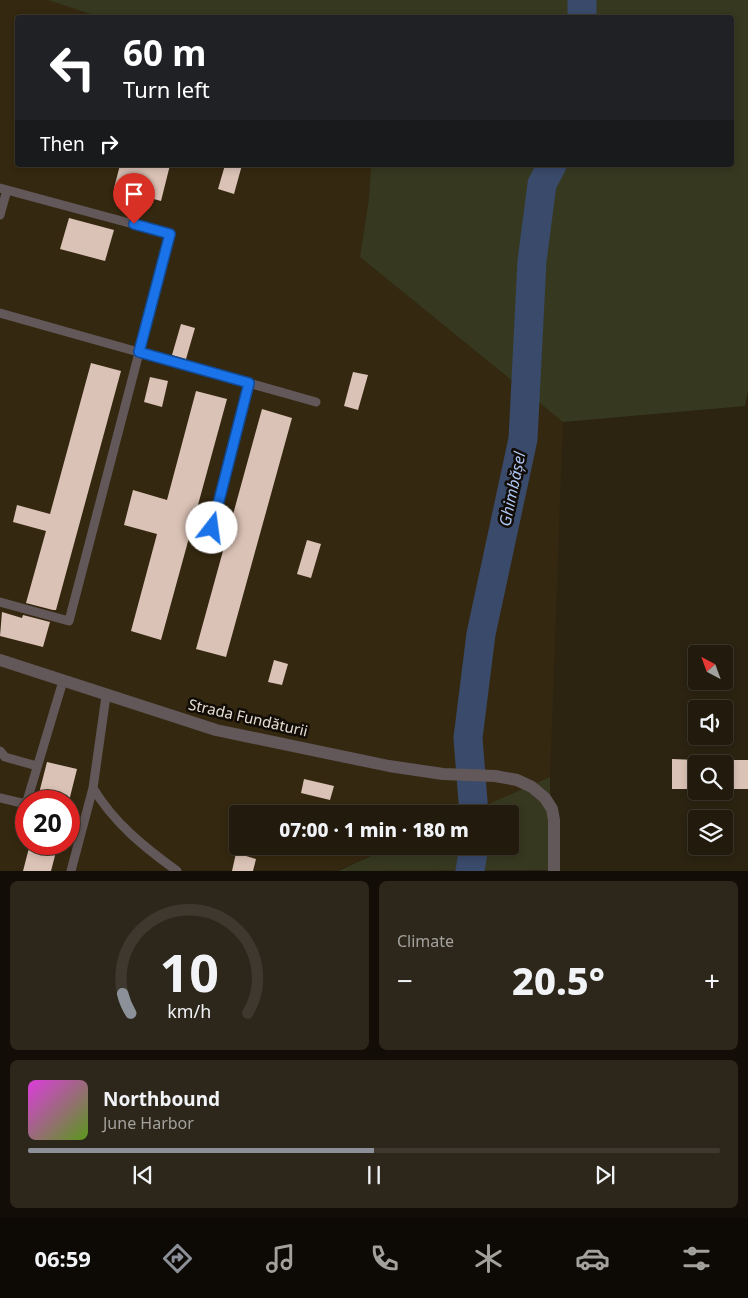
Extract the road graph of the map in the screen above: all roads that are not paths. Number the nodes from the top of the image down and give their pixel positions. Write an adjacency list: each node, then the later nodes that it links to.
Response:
1 (3, 189): 2 (lane); 4 (lane)
2 (0, 215)
3 (0, 313): 4 (lane)
4 (139, 352): 5 (lane); 8 (lane)
5 (249, 383): 6 (lane); 7 (lane)
6 (316, 402)
7 (212, 528)
8 (0, 602)
9 (0, 660): 10 (street, Strada Fundăturii)
10 (63, 681): 11 (street, Strada Fundăturii); 13 (lane)
11 (106, 696): 14 (lane); 20 (street, Strada Fundăturii)
12 (0, 751): 13 (lane)
13 (38, 766): 15 (lane)
14 (93, 788): 18 (lane); 19 (lane)
15 (31, 790)
16 (0, 798): 17 (lane)
17 (15, 801)
18 (71, 870)
19 (177, 870)
20 (554, 870)

